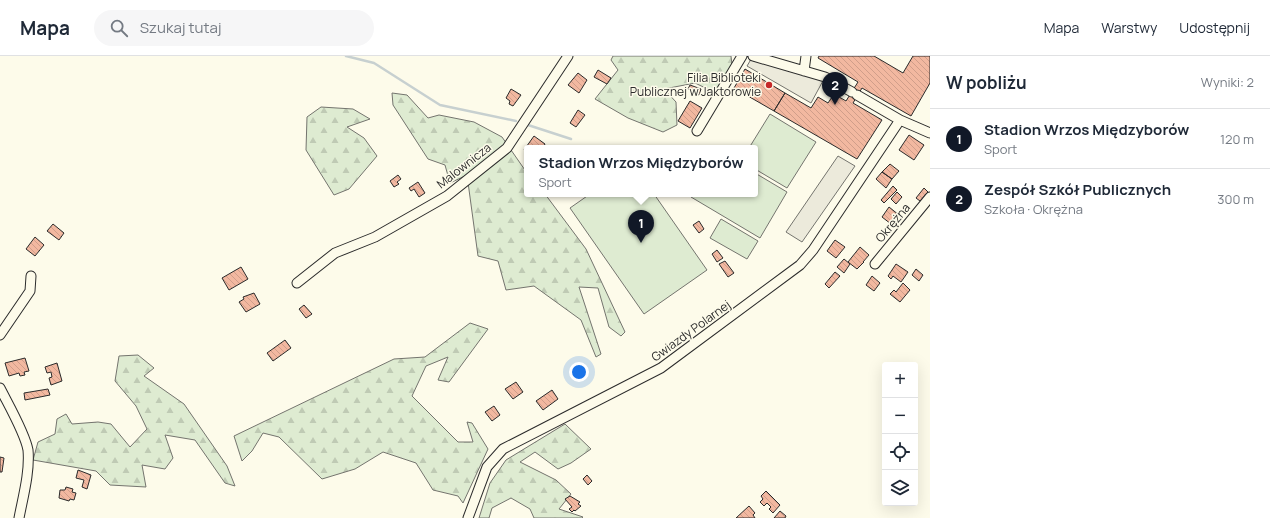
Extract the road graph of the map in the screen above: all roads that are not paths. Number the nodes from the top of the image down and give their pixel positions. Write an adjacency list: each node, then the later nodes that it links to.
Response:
1 (568, 56): 12 (street, Malownicza)
2 (742, 56): 7 (street)
3 (753, 56): 5 (street)
4 (806, 56): 5 (street)
5 (804, 71): 6 (street)
6 (900, 120): 8 (street); 16 (street, Gwiazdy Polarnej)
7 (697, 131)
8 (930, 133)
9 (930, 198): 10 (street, Okrężna)
10 (875, 264)
11 (31, 276): 13 (street)
12 (297, 283)
13 (0, 335)
14 (0, 388): 15 (street)
15 (19, 518)
16 (468, 518)

